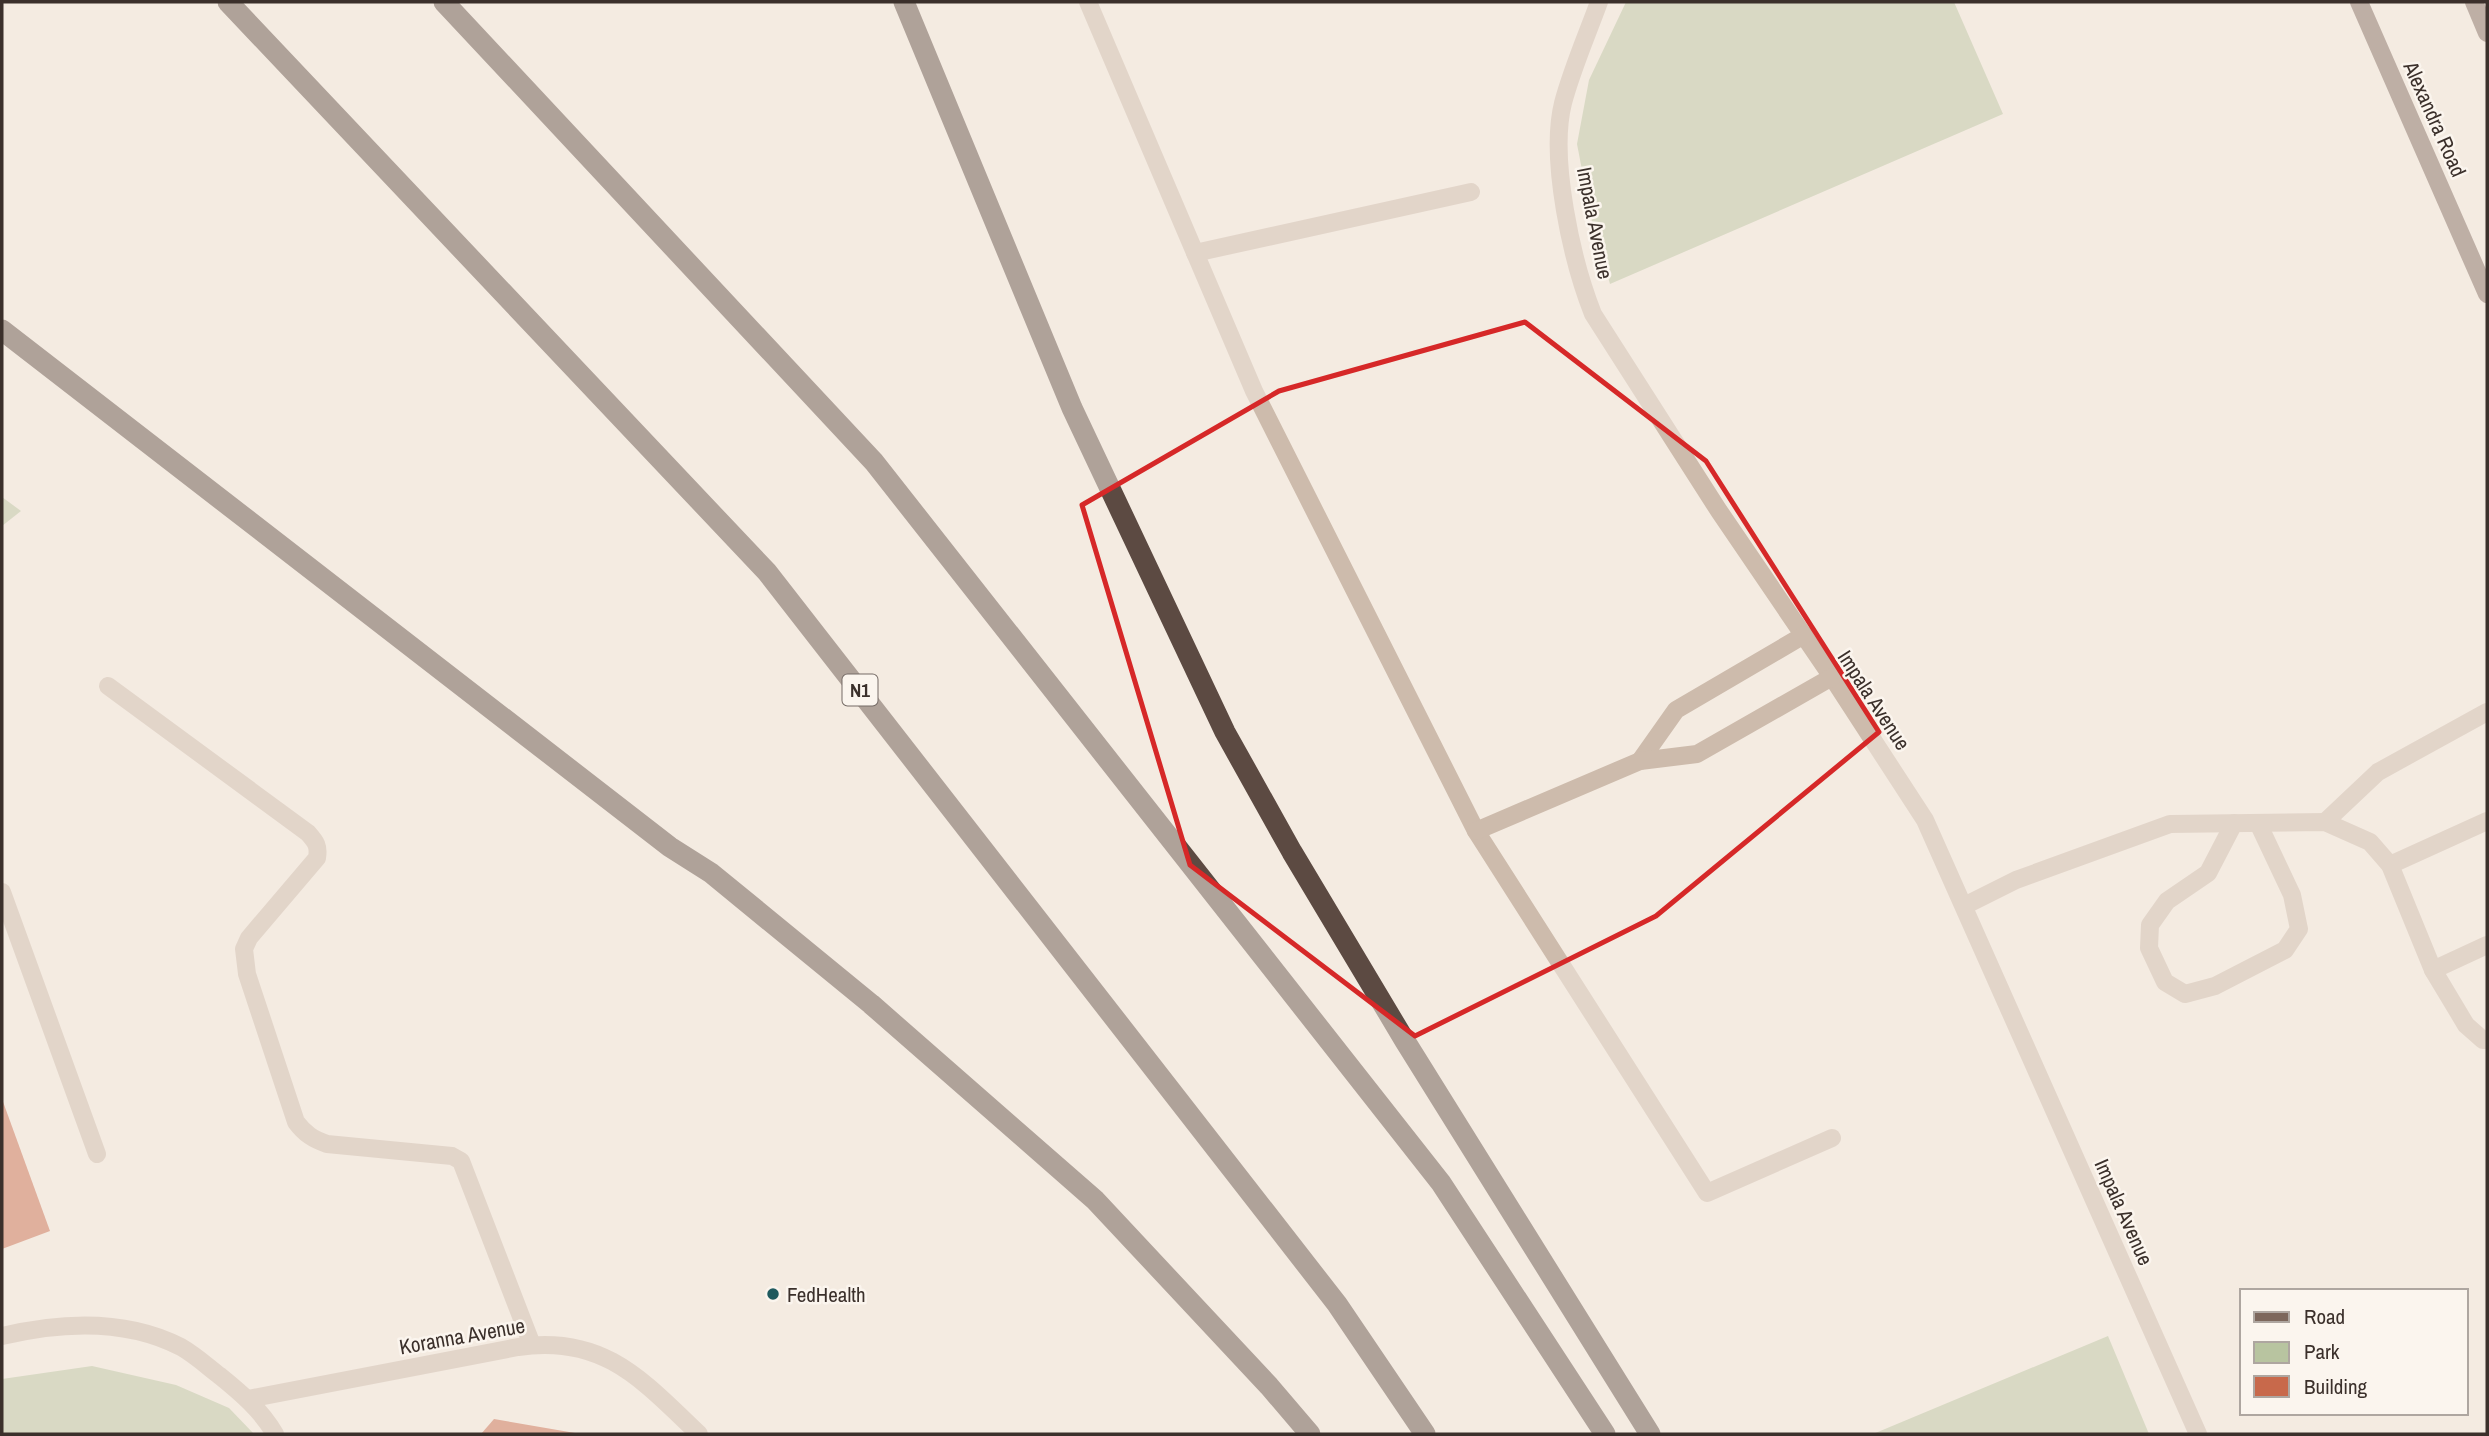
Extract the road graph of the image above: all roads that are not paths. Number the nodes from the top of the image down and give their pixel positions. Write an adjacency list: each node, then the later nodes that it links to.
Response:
1 (228, 2): 37 (highway, N1)
2 (444, 2): 38 (highway)
3 (904, 2): 39 (highway)
4 (1088, 2): 10 (street)
5 (1599, 2): 13 (street, Impala Avenue)
6 (2358, 2): 11 (main road, Alexandra Road)
7 (2473, 2): 8 (main road)
8 (2487, 33)
9 (1471, 192): 10 (street)
10 (1195, 253): 22 (street)
11 (2487, 294)
12 (2, 330): 36 (highway)
13 (1804, 635): 14 (street, Impala Avenue); 17 (street)
14 (1832, 677): 17 (street); 25 (street, Impala Avenue)
15 (108, 686): 32 (street)
16 (2487, 712): 19 (street)
17 (1640, 761): 22 (street)
18 (2487, 821): 23 (street)
19 (2325, 822): 21 (street); 23 (street)
20 (2234, 823): 21 (street); 21 (street); 25 (street)
21 (2258, 823)
22 (1476, 831): 29 (street)
23 (2390, 865): 27 (street)
24 (2, 891): 30 (street)
25 (1964, 906): 40 (street, Impala Avenue)
26 (2487, 945): 27 (street)
27 (2433, 970): 28 (street)
28 (2487, 1040)
29 (1832, 1138)
30 (97, 1154)
31 (2, 1336): 33 (street)
32 (532, 1345): 33 (street, Koranna Avenue); 35 (street, Koranna Avenue)
33 (248, 1399): 34 (street)
34 (275, 1434)
35 (699, 1434)
36 (1310, 1434)
37 (1425, 1434)
38 (1605, 1434)
39 (1650, 1434)
40 (2198, 1434)

